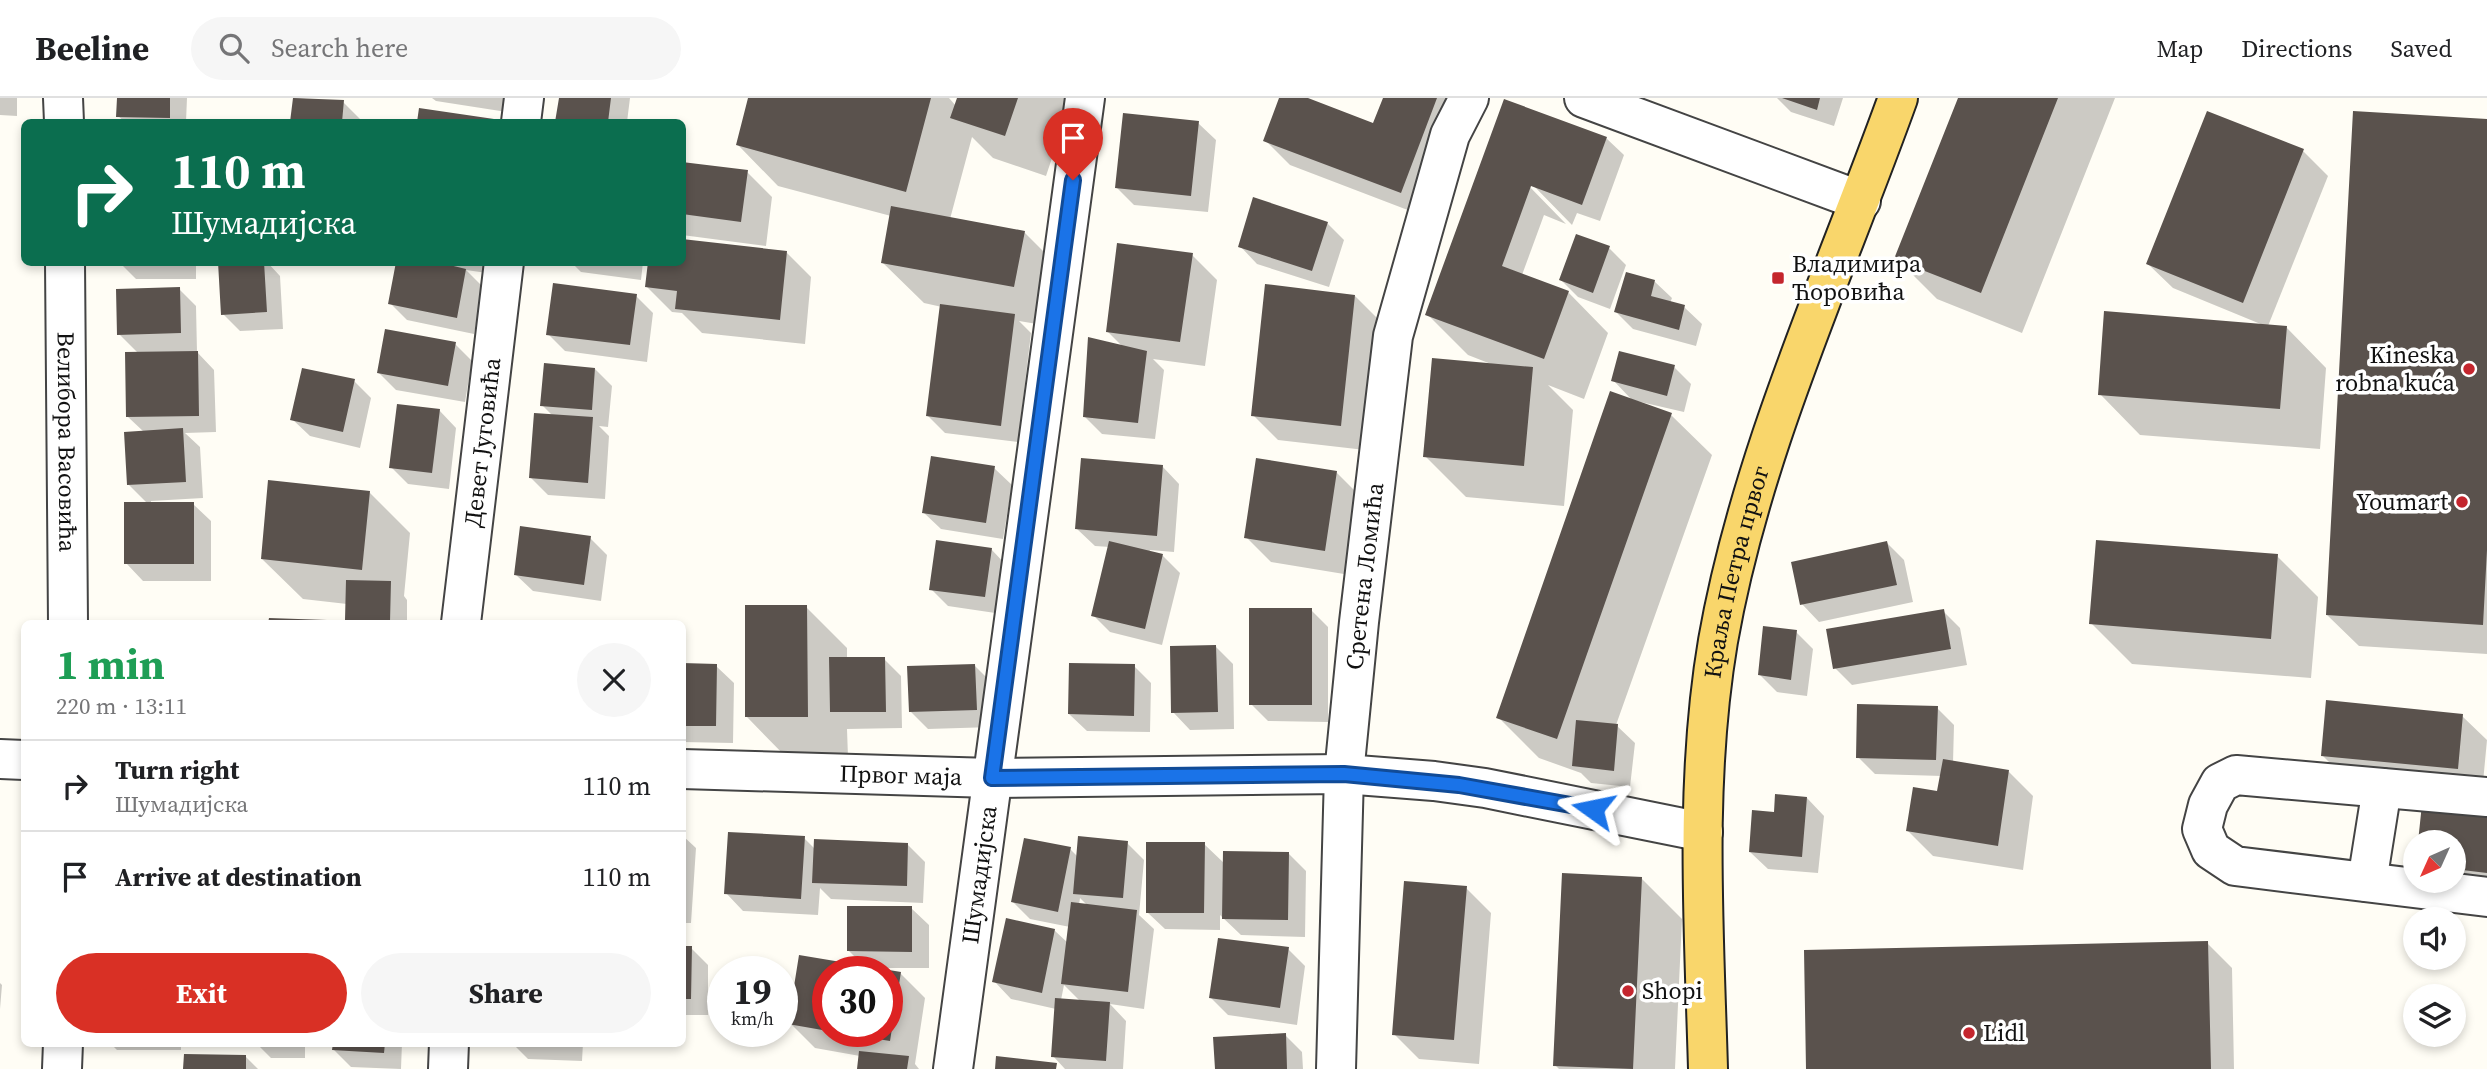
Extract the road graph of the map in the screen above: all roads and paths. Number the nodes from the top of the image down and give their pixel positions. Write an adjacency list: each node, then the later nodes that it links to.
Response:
1 (63, 98): 7 (street)
2 (524, 98): 8 (street)
3 (1084, 98): 18 (street, Шумадијска)
4 (1469, 98): 17 (street, Сретена Ломића)
5 (1584, 98): 9 (street)
6 (1898, 98): 9 (main road, Краља Петра првог)
7 (64, 119)
8 (521, 119)
9 (1861, 201): 21 (main road, Краља Петра првог)
10 (65, 266): 12 (street, Велибора Васовића)
11 (505, 266): 13 (street, Девет Југовића)
12 (68, 620)
13 (461, 620)
14 (0, 759): 15 (street)
15 (21, 760)
16 (686, 769): 18 (street, Првог маја)
17 (1344, 774): 18 (street, Првог маја); 21 (street, Првог маја); 29 (street, Сретена Ломића)
18 (992, 778): 28 (street, Шумадијска)
19 (2382, 788): 20 (street); 22 (street); 22 (street)
20 (2487, 796)
21 (1703, 832): 30 (main road, Краља Петра првог)
22 (2367, 882): 23 (street)
23 (2487, 897)
24 (63, 1047): 26 (street)
25 (449, 1047): 27 (street)
26 (62, 1069)
27 (448, 1069)
28 (953, 1069)
29 (1336, 1069)
30 (1709, 1069)

